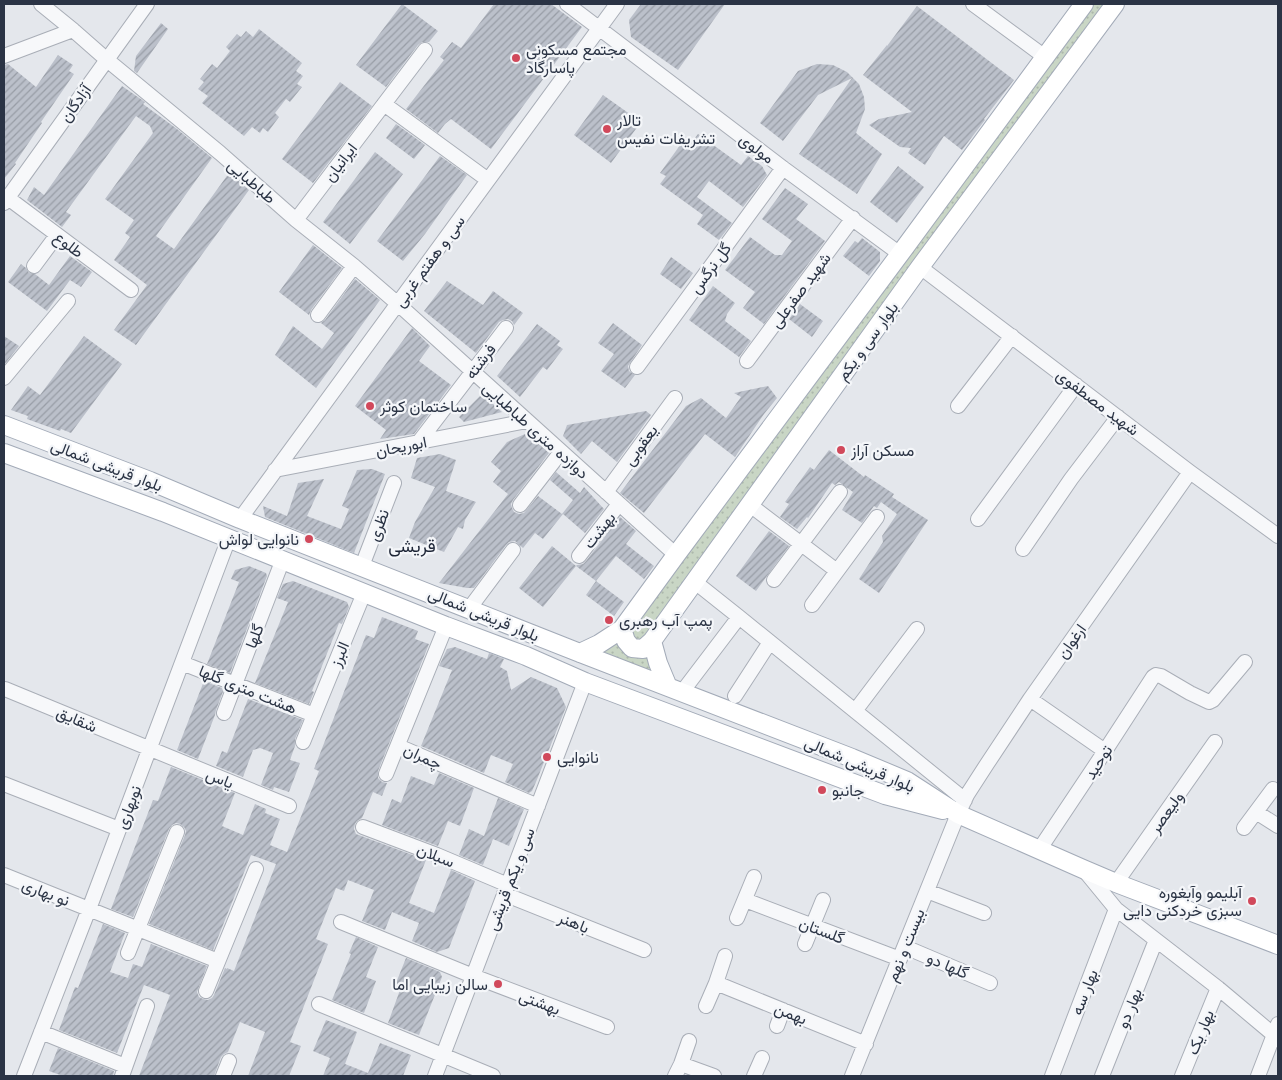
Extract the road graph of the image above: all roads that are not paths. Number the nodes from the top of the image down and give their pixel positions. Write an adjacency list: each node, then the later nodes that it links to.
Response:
1 (41, 4): 9 (street)
2 (147, 4): 13 (street, آزادگان)
3 (567, 4): 8 (street, مولوی)
4 (617, 4): 8 (street, سی و هفتم غربی)
5 (973, 4): 12 (street)
6 (1084, 4): 12 (main road, بلوار سی و یکم)
7 (1115, 4): 24 (main road, بلوار سی و یکم)
8 (599, 28): 15 (street, مولوی); 16 (street, سی و هفتم غربی)
9 (73, 30): 11 (street); 13 (street)
10 (425, 50): 14 (street, ایرانیان)
11 (4, 56)
12 (1044, 57): 21 (main road, بلوار سی و یکم)
13 (106, 59): 17 (street, آزادگان); 19 (street, طباطبایی)
14 (384, 104): 16 (street); 19 (street, ایرانیان)
15 (783, 168): 18 (street, مولوی); 32 (street, گل نرگس)
16 (488, 180): 27 (street, سی و هفتم غربی)
17 (6, 201): 20 (street, طلوع)
18 (853, 218): 21 (street, مولوی); 31 (street, شهید صفرعلی)
19 (296, 220): 23 (street, طباطبایی)
20 (57, 235): 22 (street); 25 (street, طلوع)
21 (900, 254): 64 (main road, بلوار سی و یکم)
22 (34, 266)
23 (354, 266): 27 (street, طباطبایی); 28 (street)
24 (920, 266): 30 (street, شهید مصطفوی); 54 (main road, بلوار سی و یکم)
25 (131, 290)
26 (68, 300): 34 (street)
27 (398, 304): 33 (street, دوازده متری طباطبایی); 44 (street, سی و هفتم غربی)
28 (318, 315)
29 (506, 328): 33 (street, فرشته)
30 (1012, 336): 35 (street, شهید مصطفوی); 37 (street)
31 (747, 361)
32 (637, 368)
33 (472, 372): 39 (street, دوازده متری طباطبایی); 41 (street, فرشته)
34 (4, 378)
35 (1076, 385): 38 (street, شهید مصطفوی); 58 (street)
36 (675, 398): 49 (street, یعقوبی)
37 (958, 406)
38 (1118, 417): 45 (street, شهید مصطفوی); 62 (street)
39 (527, 421): 41 (street, ابوریحان); 42 (street, دوازده متری طباطبایی)
40 (4, 425): 46 (main road, بلوار قریشی شمالی)
41 (418, 443): 44 (street, ابوریحان)
42 (561, 452): 49 (street, دوازده متری طباطبایی); 53 (street)
43 (4, 453): 51 (main road, بلوار قریشی شمالی)
44 (275, 470): 57 (street, سی و هفتم غربی)
45 (1190, 472): 59 (street, شهید مصطفوی); 88 (street, ارغوان)
46 (150, 482): 48 (main road, بلوار قریشی شمالی); 51 (main road)
47 (394, 483): 67 (street, نظری)
48 (173, 490): 55 (main road); 57 (main road, بلوار قریشی شمالی)
49 (606, 492): 52 (street, دوازده متری طباطبایی)
50 (840, 492): 61 (street)
51 (143, 504): 55 (main road, بلوار قریشی شمالی)
52 (620, 504): 64 (street, دوازده متری طباطبایی); 65 (street, بهشت)
53 (520, 505)
54 (750, 505): 61 (street); 70 (main road, بلوار سی و یکم)
55 (163, 512): 60 (main road, بلوار قریشی شمالی)
56 (877, 518): 68 (street)
57 (240, 519): 67 (main road, بلوار قریشی شمالی)
58 (978, 519)
59 (1278, 536)
60 (230, 538): 66 (main road, بلوار قریشی شمالی); 82 (street, نوبهاری)
61 (801, 544): 68 (street); 69 (street)
62 (1023, 549)
63 (513, 550): 73 (street)
64 (676, 554): 77 (main road, بلوار سی و یکم)
65 (579, 556)
66 (283, 559): 71 (main road, بلوار قریشی شمالی); 84 (street, گلها)
67 (362, 566): 73 (main road, بلوار قریشی شمالی)
68 (837, 571): 72 (street)
69 (774, 580)
70 (695, 582): 74 (street); 78 (main road, بلوار سی و یکم)
71 (364, 593): 75 (main road, بلوار قریشی شمالی); 91 (street, البرز)
72 (812, 605)
73 (469, 609): 80 (main road, بلوار قریشی شمالی)
74 (739, 617): 79 (street); 86 (street)
75 (446, 626): 83 (main road, بلوار قریشی شمالی); 94 (street, چمران)
76 (917, 628): 89 (street)
77 (622, 629): 78 (main road); 80 (main road, بلوار سی و یکم)
78 (652, 641): 86 (main road)
79 (770, 642): 87 (street); 89 (street)
80 (580, 653): 86 (main road, بلوار قریشی شمالی)
81 (1245, 662): 96 (street, توحید)
82 (182, 663): 84 (street, هشت متری گلها); 95 (street, نوبهاری)
83 (585, 682): 102 (main road, بلوار قریشی شمالی); 104 (street, سی و یکم قریشی)
84 (236, 683): 90 (street, گلها); 91 (street, هشت متری گلها)
85 (5, 689): 95 (street, شقایق)
86 (675, 689): 99 (main road, بلوار قریشی شمالی)
87 (735, 696)
88 (1030, 699): 96 (street); 105 (street, ارغوان)
89 (854, 711): 97 (street)
90 (224, 713)
91 (314, 715): 92 (street, البرز)
92 (303, 742)
93 (1215, 742): 117 (street, ولیعصر)
94 (398, 746): 98 (street); 104 (street, چمران)
95 (150, 749): 103 (street, یاس); 110 (street, نوبهاری)
96 (1105, 751): 112 (street, توحید)
97 (908, 755): 99 (street); 105 (street)
98 (386, 774)
99 (899, 777): 102 (main road); 105 (main road, بلوار قریشی شمالی)
100 (4, 784): 110 (street)
101 (1273, 789): 106 (street)
102 (891, 797): 105 (main road, بلوار قریشی شمالی)
103 (290, 806)
104 (538, 806): 118 (street, سی و یکم قریشی)
105 (961, 807): 112 (main road, بلوار قریشی شمالی); 119 (street, بیست و نهم)
106 (1256, 812): 108 (street); 109 (street)
107 (363, 826): 118 (street, سبلان)
108 (1278, 826)
109 (1244, 828)
110 (119, 829): 122 (street, نوبهاری)
111 (177, 832): 128 (street)
112 (1039, 850): 114 (main road, بلوار قریشی شمالی)
113 (256, 869): 136 (street)
114 (1083, 869): 117 (main road, بلوار قریشی شمالی); 123 (street)
115 (4, 875): 122 (street, نو بهاری)
116 (754, 877): 120 (street)
117 (1116, 883): 131 (main road, بلوار قریشی شمالی)
118 (506, 889): 132 (street, باهنر); 137 (street, سی و یکم قریشی)
119 (927, 890): 124 (street); 134 (street, بیست و نهم)
120 (745, 900): 125 (street); 127 (street, گلستان)
121 (823, 900): 127 (street)
122 (89, 909): 128 (street, نو بهاری); 148 (street, نوبهاری)
123 (1116, 909): 129 (street); 164 (street, بهار سه)
124 (984, 913)
125 (737, 918)
126 (341, 922): 137 (street, بهشتی)
127 (812, 926): 130 (street); 134 (street, گلستان)
128 (138, 929): 133 (street); 136 (street, نو بهاری)
129 (1156, 940): 140 (street); 165 (street, بهار دو)
130 (805, 944)
131 (1278, 945)
132 (644, 950)
133 (128, 953)
134 (902, 953): 139 (street, گلها دو); 151 (street, بیست و نهم)
135 (724, 956): 138 (street)
136 (218, 961): 141 (street)
137 (473, 976): 147 (street, بهشتی); 152 (street, سی و یکم قریشی)
138 (716, 983): 144 (street); 145 (street, بهمن)
139 (990, 983)
140 (1218, 988): 149 (street); 166 (street, بهار یک)
141 (206, 990)
142 (319, 1004): 152 (street)
143 (147, 1006): 156 (street)
144 (706, 1006)
145 (783, 1010): 146 (street); 151 (street, بهمن)
146 (777, 1026)
147 (607, 1027)
148 (41, 1032): 156 (street); 157 (street, نوبهاری)
149 (1277, 1033): 167 (street)
150 (689, 1041): 155 (street)
151 (866, 1044): 163 (street, بیست و نهم)
152 (443, 1056): 159 (street, سی و یکم قریشی); 160 (street)
153 (762, 1058): 162 (street)
154 (229, 1061): 158 (street)
155 (678, 1070): 161 (street)
156 (124, 1071)
157 (24, 1076)
158 (223, 1076)
159 (435, 1076)
160 (493, 1076)
161 (714, 1076)
162 (754, 1076)
163 (853, 1076)
164 (1052, 1076)
165 (1102, 1076)
166 (1182, 1076)
167 (1258, 1076)

